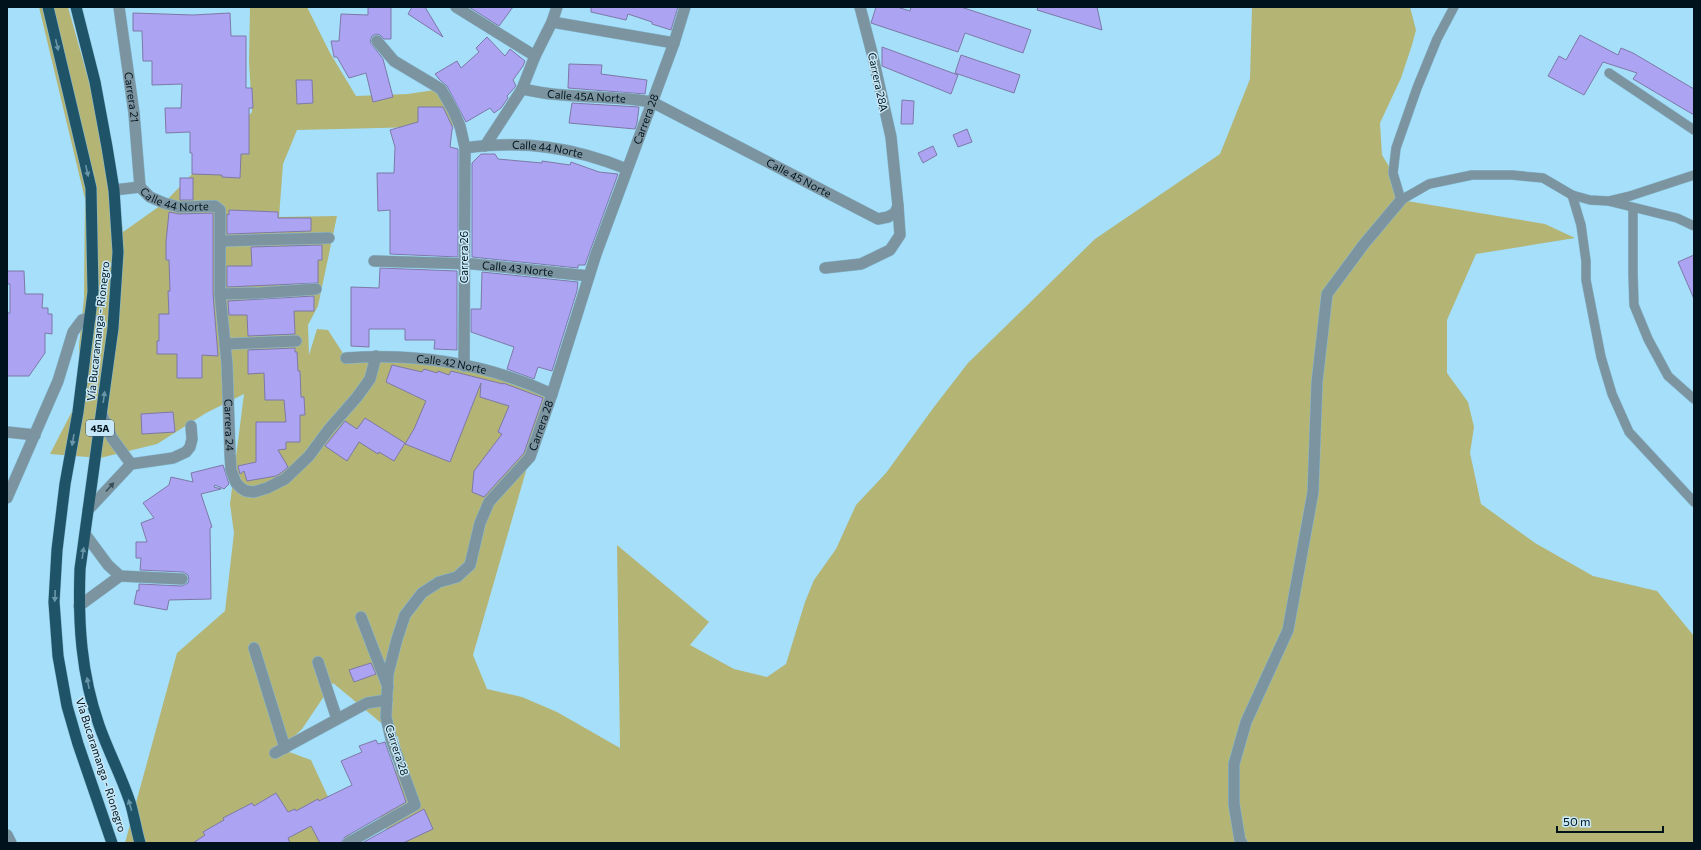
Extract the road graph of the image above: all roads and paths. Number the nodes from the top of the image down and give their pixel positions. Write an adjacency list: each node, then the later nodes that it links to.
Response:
1 (48, 7): 38 (highway, Vía Bucaramanga - Rionegro / 45A, one-way to 38)
2 (76, 7): 22 (highway, Vía Bucaramanga - Rionegro / 45A)
3 (119, 7): 21 (street, Carrera 21)
4 (456, 7): 12 (street)
5 (557, 7): 9 (street)
6 (685, 7): 11 (street, Carrera 28)
7 (860, 7): 27 (street, Carrera 28A)
8 (1454, 7): 24 (lane)
9 (552, 22): 11 (street); 12 (street)
10 (377, 41): 18 (street)
11 (674, 43): 15 (street, Carrera 28)
12 (535, 56): 14 (street)
13 (1609, 72): 16 (lane)
14 (522, 89): 15 (street, Calle 45A Norte); 17 (street)
15 (652, 102): 19 (street, Carrera 28); 27 (street, Calle 45 Norte)
16 (1694, 130)
17 (485, 146): 18 (street, Calle 44 Norte); 19 (street, Calle 44 Norte)
18 (465, 148): 33 (street, Carrera 26)
19 (627, 169): 35 (street, Carrera 28)
20 (1694, 175): 25 (lane)
21 (140, 187): 22 (street, Calle 44 Norte); 26 (street, Calle 44 Norte)
22 (114, 190): 46 (highway, Vía Bucaramanga - Rionegro / 45A, one-way to 22)
23 (1572, 195): 24 (lane); 25 (lane); 52 (lane)
24 (1401, 200): 71 (street)
25 (1608, 201): 28 (lane)
26 (215, 206): 31 (street, Carrera 24)
27 (898, 206): 34 (street)
28 (1633, 208): 29 (lane); 45 (lane)
29 (1694, 226)
30 (329, 238): 31 (street)
31 (221, 241): 37 (street, Carrera 24)
32 (374, 261): 33 (street, Calle 43 Norte)
33 (464, 264): 35 (street, Calle 43 Norte); 43 (street, Carrera 26)
34 (826, 268)
35 (589, 276): 44 (street, Carrera 28)
36 (316, 290): 37 (street)
37 (220, 294): 40 (street, Carrera 24)
38 (91, 317): 49 (street); 68 (highway, Vía Bucaramanga - Rionegro / 45A, one-way to 68)
39 (296, 341): 40 (street)
40 (225, 344): 41 (street, Carrera 24)
41 (376, 356): 42 (street, Calle 42 Norte); 43 (street, Calle 42 Norte)
42 (346, 358)
43 (464, 366): 44 (street, Calle 42 Norte)
44 (552, 394): 61 (street, Carrera 28)
45 (1694, 399)
46 (102, 415): 50 (street); 53 (highway, Vía Bucaramanga - Rionegro / 45A)
47 (191, 426): 50 (street)
48 (7, 432): 49 (street)
49 (34, 435): 51 (street)
50 (131, 464): 53 (street, one-way to 50)
51 (7, 498)
52 (1694, 502)
53 (88, 510): 54 (highway, Vía Bucaramanga - Rionegro / 45A)
54 (85, 534): 55 (street); 57 (highway, Vía Bucaramanga - Rionegro / 45A, one-way to 54)
55 (120, 576): 56 (street); 57 (street)
56 (182, 579)
57 (79, 606): 69 (highway, Vía Bucaramanga - Rionegro / 45A, one-way to 57)
58 (361, 617): 61 (street)
59 (254, 648): 64 (street)
60 (318, 662): 63 (street)
61 (388, 687): 62 (street, Carrera 28)
62 (387, 700): 63 (street); 70 (street, Carrera 28)
63 (337, 719): 64 (street)
64 (285, 748): 65 (street)
65 (274, 753)
66 (7, 835): 67 (street)
67 (10, 843)
68 (112, 843)
69 (140, 843)
70 (348, 843)
71 (1242, 843)

